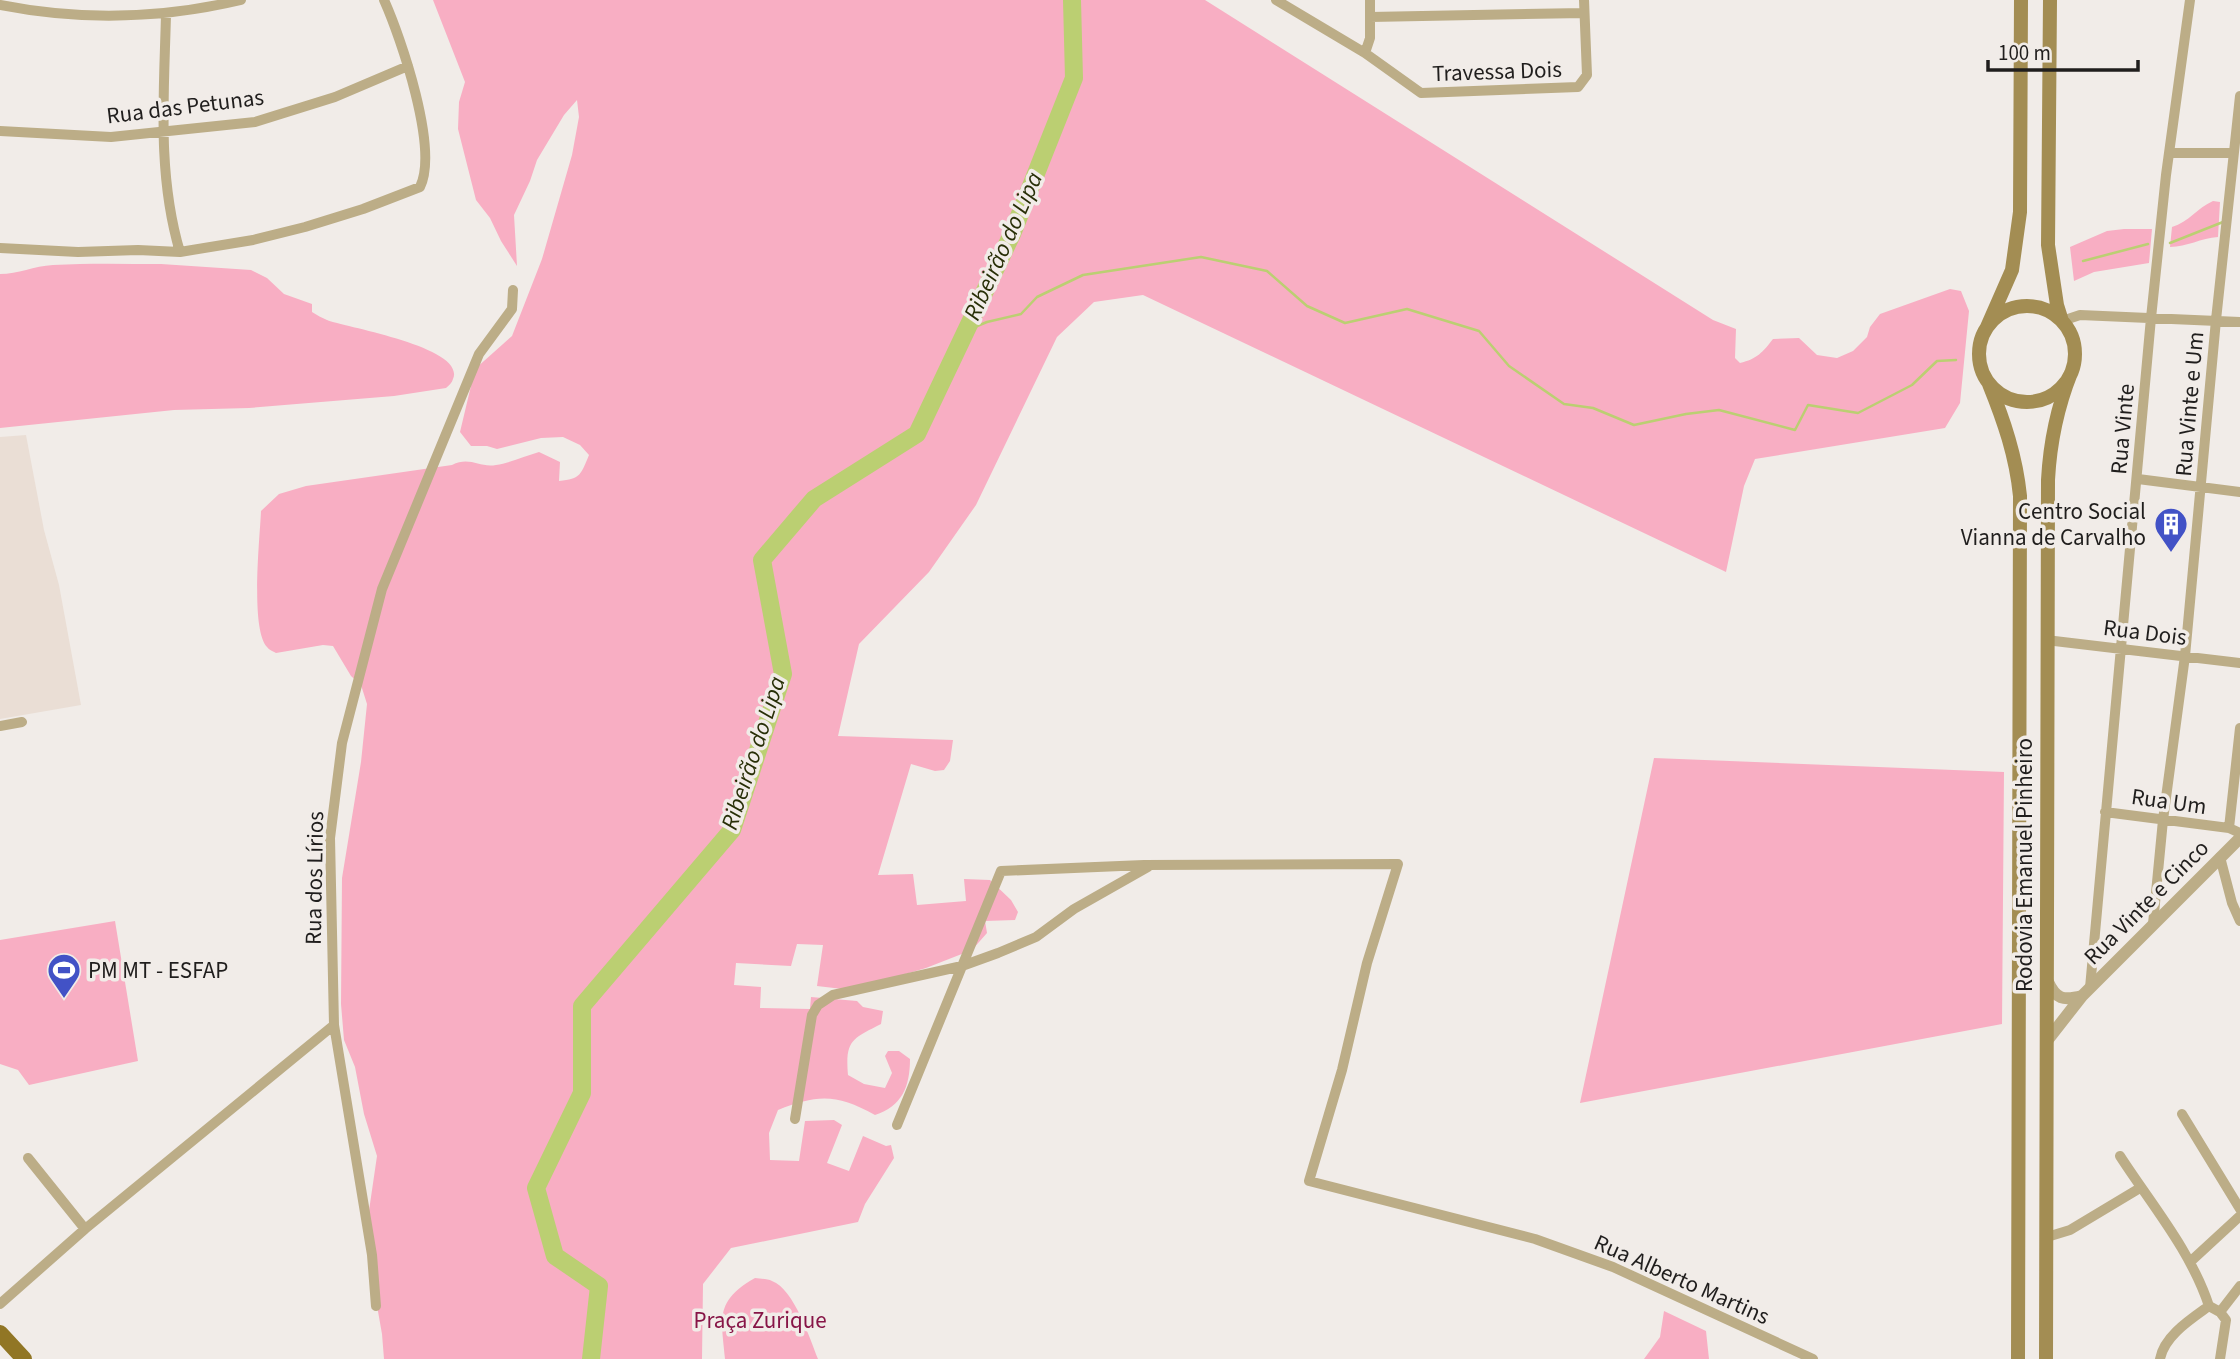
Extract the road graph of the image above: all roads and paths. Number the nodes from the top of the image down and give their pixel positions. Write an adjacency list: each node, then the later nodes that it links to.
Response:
1 (55, 0): 12 (street)
2 (241, 0): 15 (street)
3 (384, 0): 18 (street)
4 (1276, 0): 14 (street, Travessa Dois)
5 (1301, 0): 14 (street)
6 (1370, 0): 16 (street)
7 (1584, 0): 13 (street)
8 (2021, 0): 31 (main road)
9 (2050, 0): 29 (main road)
10 (2190, 0): 22 (street, Rua Vinte)
11 (0, 5): 12 (street)
12 (54, 13): 15 (street)
13 (1584, 13): 16 (street); 17 (street, Travessa Dois)
14 (1301, 14): 17 (street, Travessa Dois)
15 (166, 15): 20 (street)
16 (1370, 18): 17 (street)
17 (1365, 53)
18 (408, 66): 20 (street, Rua das Petunas); 25 (street)
19 (2240, 96): 23 (street, Rua Vinte e Um)
20 (162, 130): 21 (street, Rua das Petunas); 25 (street)
21 (0, 131)
22 (2170, 153): 23 (street); 27 (street, Rua Vinte)
23 (2233, 153): 28 (street, Rua Vinte e Um)
24 (0, 247): 25 (street)
25 (180, 252)
26 (513, 290): 55 (street, Rua dos Lírios)
27 (2151, 318): 28 (street); 29 (street); 34 (street, Rua Vinte)
28 (2216, 320): 30 (street); 35 (street, Rua Vinte e Um)
29 (2062, 321): 31 (main road); 32 (main road)
30 (2240, 322)
31 (1987, 327): 33 (main road)
32 (2071, 373): 33 (main road); 37 (main road, Rodovia Emanuel Pinheiro)
33 (1989, 384): 76 (main road, Rodovia Emanuel Pinheiro)
34 (2138, 479): 35 (street); 38 (street, Rua Vinte)
35 (2201, 488): 36 (street); 39 (street, Rua Vinte e Um)
36 (2240, 492)
37 (2046, 640): 38 (street, Rua Dois); 53 (main road, Rodovia Emanuel Pinheiro)
38 (2120, 649): 39 (street, Rua Dois); 44 (street, Rua Vinte)
39 (2185, 656): 40 (street, Rua Dois); 45 (street, Rua Vinte e Um)
40 (2240, 663)
41 (23, 722): 42 (street)
42 (0, 726)
43 (2240, 728): 46 (street)
44 (2105, 812): 45 (street, Rua Um); 54 (street, Rua Vinte)
45 (2164, 820): 46 (street, Rua Um); 51 (street, Rua Vinte e Um)
46 (2228, 828): 47 (street, Rua Um)
47 (2240, 835): 48 (street, Rua Vinte e Cinco)
48 (2220, 857): 50 (street); 51 (street, Rua Vinte e Cinco)
49 (1156, 865): 52 (street); 52 (street); 75 (street, Rua Alberto Martins)
50 (2240, 921)
51 (2153, 924): 54 (street, Rua Vinte e Cinco)
52 (962, 965): 58 (street); 59 (street)
53 (2048, 982): 54 (street); 56 (main road, Rodovia Emanuel Pinheiro)
54 (2086, 992): 56 (street, Rua Vinte e Cinco)
55 (334, 1025): 65 (street); 70 (street, Rua dos Lírios)
56 (2046, 1042): 66 (main road, Rodovia Emanuel Pinheiro)
57 (2182, 1114): 63 (street)
58 (795, 1119)
59 (897, 1125)
60 (2120, 1156): 62 (street)
61 (28, 1158): 65 (street)
62 (2140, 1188): 66 (street); 67 (street)
63 (2240, 1209)
64 (2240, 1216): 67 (street)
65 (86, 1229): 69 (street)
66 (2047, 1237): 77 (main road, Rodovia Emanuel Pinheiro)
67 (2190, 1262): 71 (street)
68 (2240, 1286): 72 (street)
69 (0, 1304)
70 (376, 1306)
71 (2209, 1306): 72 (street); 78 (street)
72 (2220, 1312): 79 (street)
73 (0, 1333): 74 (main road)
74 (24, 1359)
75 (1812, 1359)
76 (2018, 1359)
77 (2046, 1359)
78 (2160, 1359)
79 (2220, 1359)

